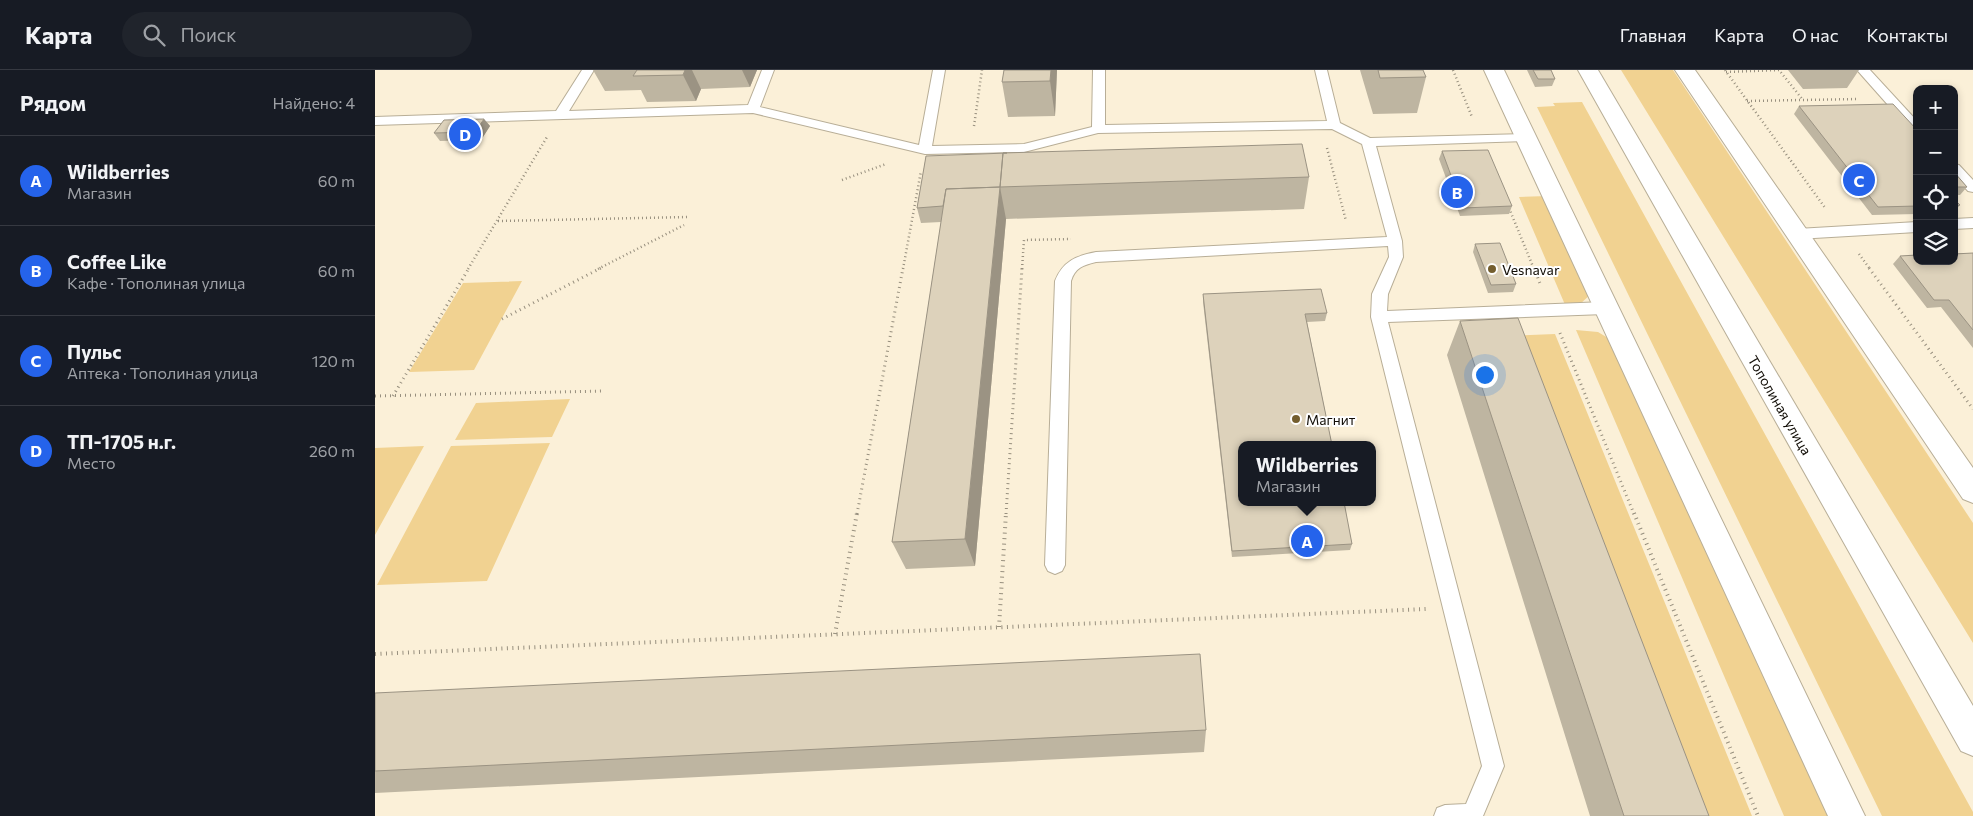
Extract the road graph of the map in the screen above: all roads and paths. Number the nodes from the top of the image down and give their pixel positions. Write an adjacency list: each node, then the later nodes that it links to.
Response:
1 (588, 70): 17 (lane)
2 (768, 70): 16 (lane)
3 (939, 70): 27 (lane)
4 (982, 70): 26 (path)
5 (1099, 70): 21 (lane)
6 (1321, 70): 19 (lane)
7 (1453, 70): 23 (path)
8 (1494, 70): 22 (street)
9 (1588, 70): 53 (street, Тополиная улица)
10 (1685, 70): 39 (street)
11 (1863, 70): 13 (lane)
12 (1726, 72): 14 (path)
13 (1888, 98): 14 (path); 20 (lane)
14 (1803, 100): 15 (path)
15 (1747, 101)
16 (753, 109): 17 (lane); 27 (lane)
17 (560, 115): 18 (lane); 33 (path)
18 (375, 121)
19 (1334, 125): 21 (lane); 24 (lane)
20 (1913, 125)
21 (1098, 129): 26 (lane)
22 (1525, 137): 23 (lane); 41 (street)
23 (1481, 138): 24 (lane)
24 (1368, 142): 40 (lane)
25 (1327, 147): 34 (path)
26 (971, 149): 27 (lane)
27 (924, 156): 29 (path); 51 (path)
28 (1958, 172): 30 (lane)
29 (842, 180)
30 (1973, 188)
31 (1507, 202): 42 (path)
32 (688, 217): 33 (path)
33 (497, 220): 47 (path)
34 (1346, 223)
35 (1973, 223): 36 (lane)
36 (1958, 224)
37 (684, 225): 44 (path)
38 (1913, 227): 39 (lane)
39 (1797, 234): 48 (street)
40 (1395, 240): 43 (lane); 49 (lane)
41 (1605, 308): 42 (lane); 57 (street)
42 (1551, 310): 43 (lane); 56 (path)
43 (1379, 317): 50 (lane)
44 (502, 318)
45 (604, 391): 47 (path)
46 (375, 396): 47 (path)
47 (393, 396)
48 (1973, 491)
49 (1055, 565)
50 (1453, 608): 51 (path); 54 (lane)
51 (835, 634): 52 (path)
52 (375, 654)
53 (1973, 739)
54 (1472, 815): 55 (lane)
55 (1445, 816)
56 (1758, 816)
57 (1847, 816)

